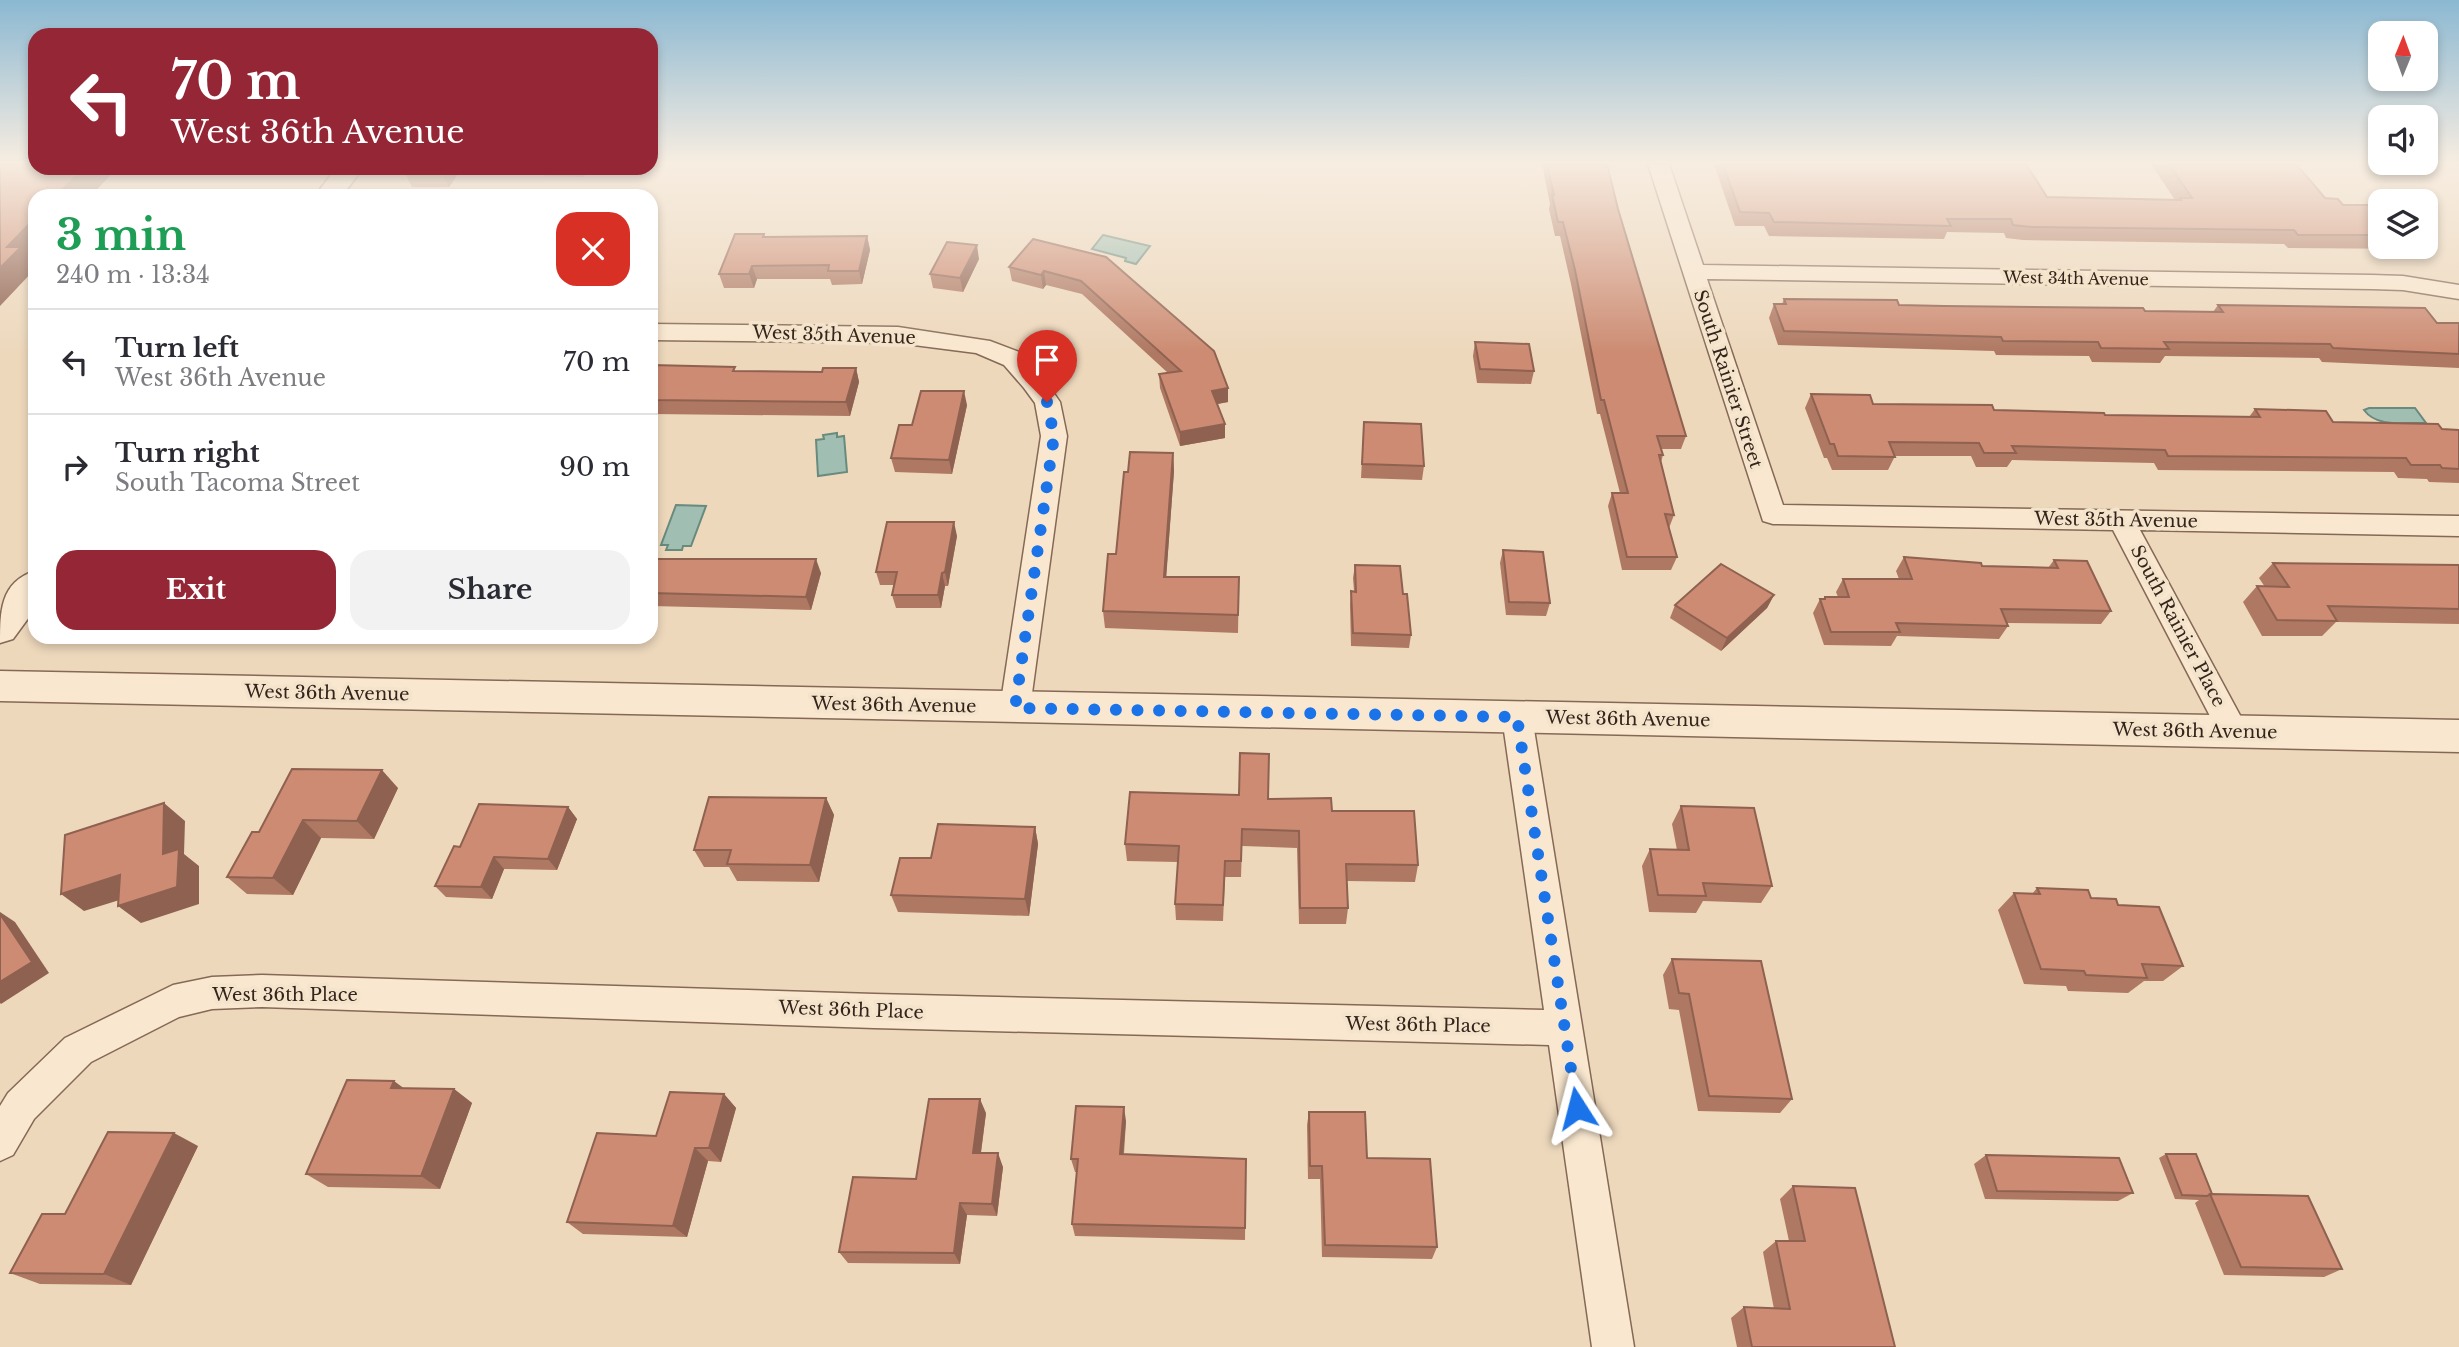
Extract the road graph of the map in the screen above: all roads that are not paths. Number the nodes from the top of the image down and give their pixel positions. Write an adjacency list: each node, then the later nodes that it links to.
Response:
1 (1678, 227): 2 (street, South Rainier Street)
2 (1693, 272): 3 (street, West 34th Avenue); 5 (street, South Rainier Street)
3 (2459, 292)
4 (658, 332): 11 (street, West 35th Avenue)
5 (1773, 514): 6 (street, West 35th Avenue)
6 (2121, 520): 7 (street, West 35th Avenue); 13 (street, South Rainier Place)
7 (2459, 526)
8 (28, 593): 9 (street)
9 (0, 629)
10 (0, 686): 11 (street, West 36th Avenue)
11 (1015, 708): 12 (street, West 36th Avenue)
12 (1517, 717): 13 (street, West 36th Avenue); 15 (street)
13 (2234, 732): 14 (street, West 36th Avenue)
14 (2459, 736)
15 (1565, 1028): 16 (street, West 36th Place); 17 (street)
16 (0, 1142)
17 (1614, 1347)

